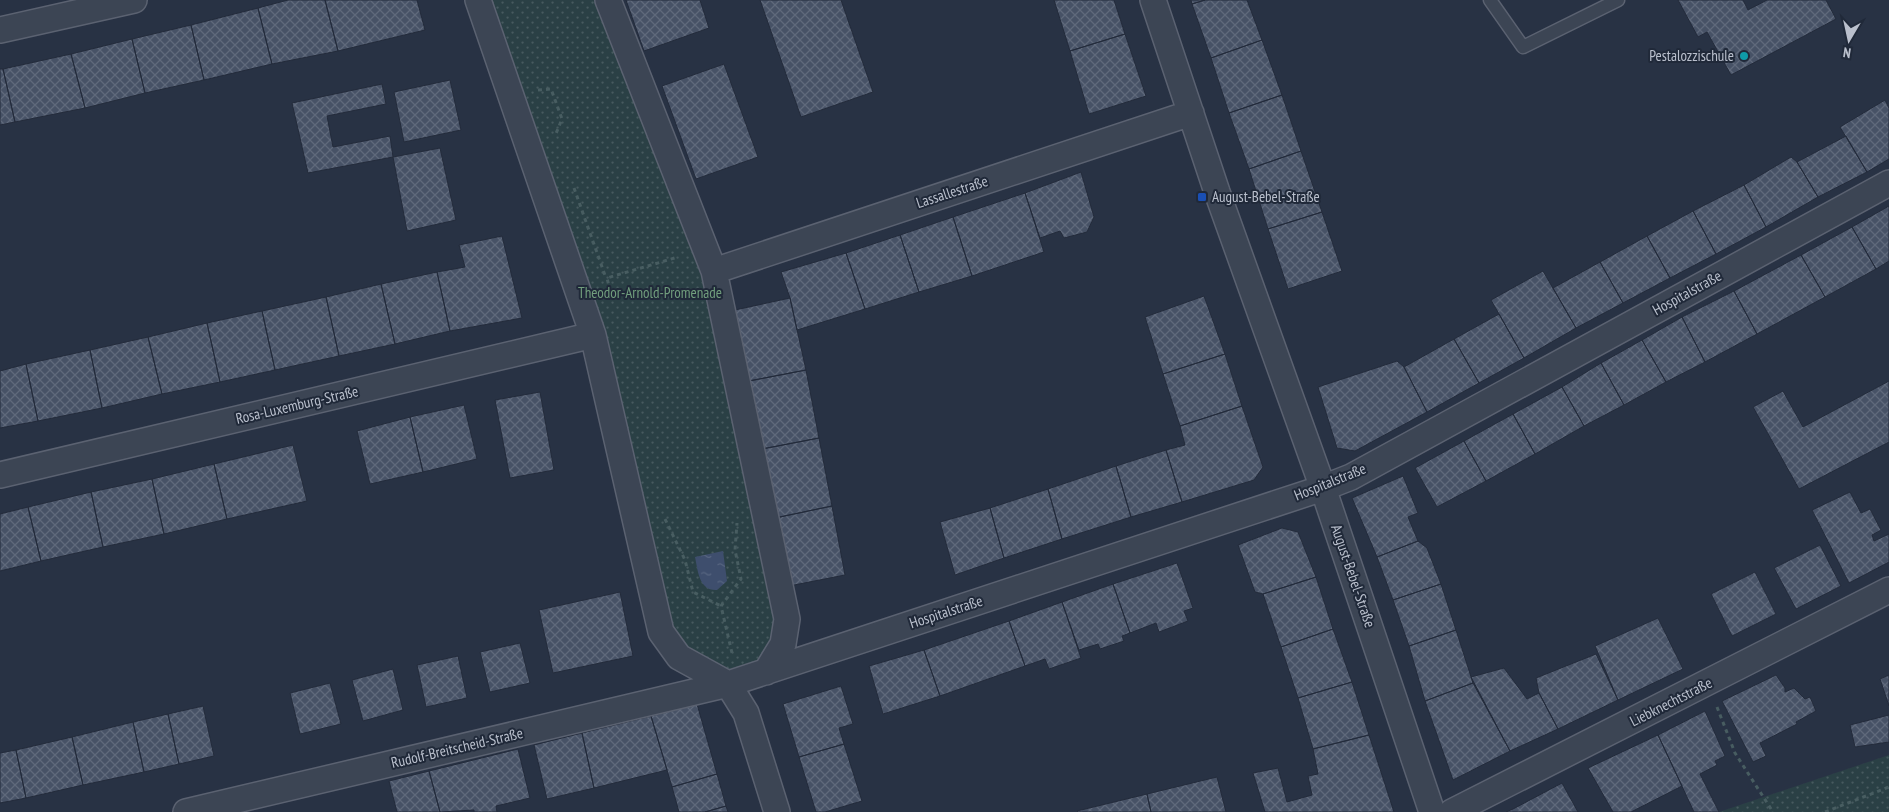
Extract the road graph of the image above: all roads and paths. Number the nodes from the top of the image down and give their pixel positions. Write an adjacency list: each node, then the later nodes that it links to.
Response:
1 (134, 0): 7 (street)
2 (478, 0): 13 (street)
3 (608, 0): 11 (street)
4 (1153, 0): 8 (street, August-Bebel-Straße)
5 (1490, 0): 6 (lane)
6 (1618, 0)
7 (0, 30)
8 (1191, 113): 11 (street, Lassallestraße); 15 (street, August-Bebel-Straße)
9 (1889, 183): 15 (street, Hospitalstraße)
10 (684, 255): 12 (path)
11 (714, 271): 21 (street)
12 (614, 306)
13 (593, 335): 14 (street, Rosa-Luxemburg-Straße); 22 (street)
14 (0, 474)
15 (1323, 488): 21 (street, Hospitalstraße); 27 (street, August-Bebel-Straße)
16 (664, 516): 19 (path)
17 (735, 550): 19 (path)
18 (1889, 590): 23 (street, Liebknechtstraße)
19 (721, 606): 20 (path)
20 (726, 628)
21 (766, 672): 22 (street, Hospitalstraße)
22 (728, 684): 25 (street, Rudolf-Breitscheid-Straße); 26 (street)
23 (1706, 684): 28 (street, Liebknechtstraße); 29 (path)
24 (1889, 787): 30 (path)
25 (186, 812)
26 (777, 812)
27 (1432, 812)
28 (1452, 812)
29 (1773, 812)
30 (1824, 812)

